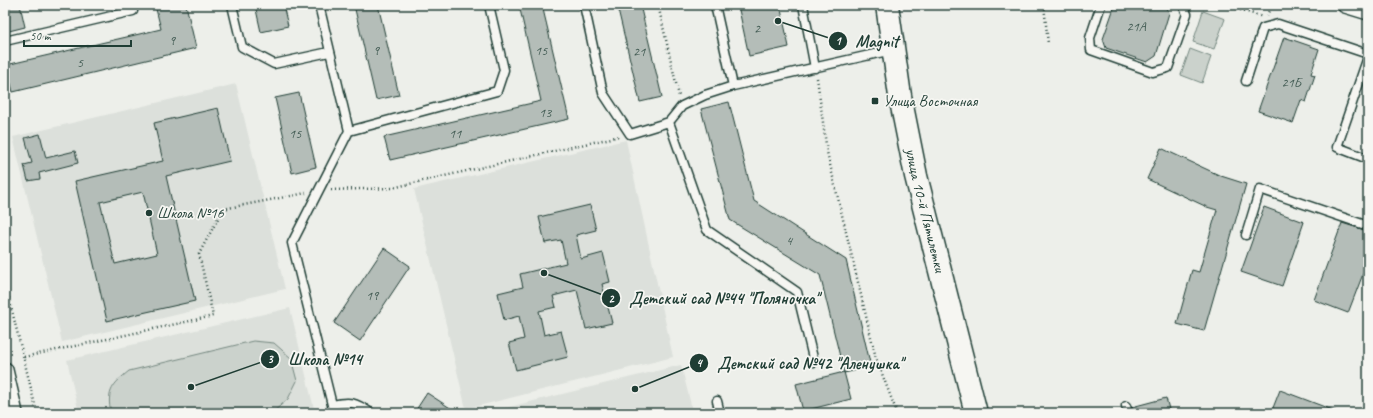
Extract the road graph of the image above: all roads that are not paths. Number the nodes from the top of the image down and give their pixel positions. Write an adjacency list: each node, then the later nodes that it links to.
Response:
1 (132, 5): 13 (lane)
2 (232, 5): 15 (lane)
3 (319, 5): 15 (lane)
4 (489, 5): 22 (lane)
5 (584, 5): 21 (lane)
6 (715, 5): 20 (lane)
7 (803, 5): 18 (lane)
8 (887, 5): 14 (main road, улица 10-й Пятилетки)
9 (1100, 5): 10 (lane)
10 (1183, 5)
11 (1345, 5): 12 (street)
12 (1368, 12)
13 (5, 41)
14 (893, 50): 18 (lane); 34 (main road, улица 10-й Пятилетки)
15 (329, 52): 22 (lane)
16 (1368, 54): 19 (lane)
17 (1368, 57): 23 (lane)
18 (815, 68): 20 (lane)
19 (1246, 81)
20 (733, 86): 21 (lane)
21 (669, 122): 26 (lane)
22 (349, 131): 29 (lane)
23 (1368, 159)
24 (1368, 226): 25 (lane)
25 (1246, 234)
26 (814, 362)
27 (5, 370): 30 (street)
28 (717, 401): 33 (lane)
29 (332, 404): 31 (lane); 32 (lane)
30 (15, 413)
31 (334, 413)
32 (371, 413)
33 (720, 413)
34 (976, 413)

